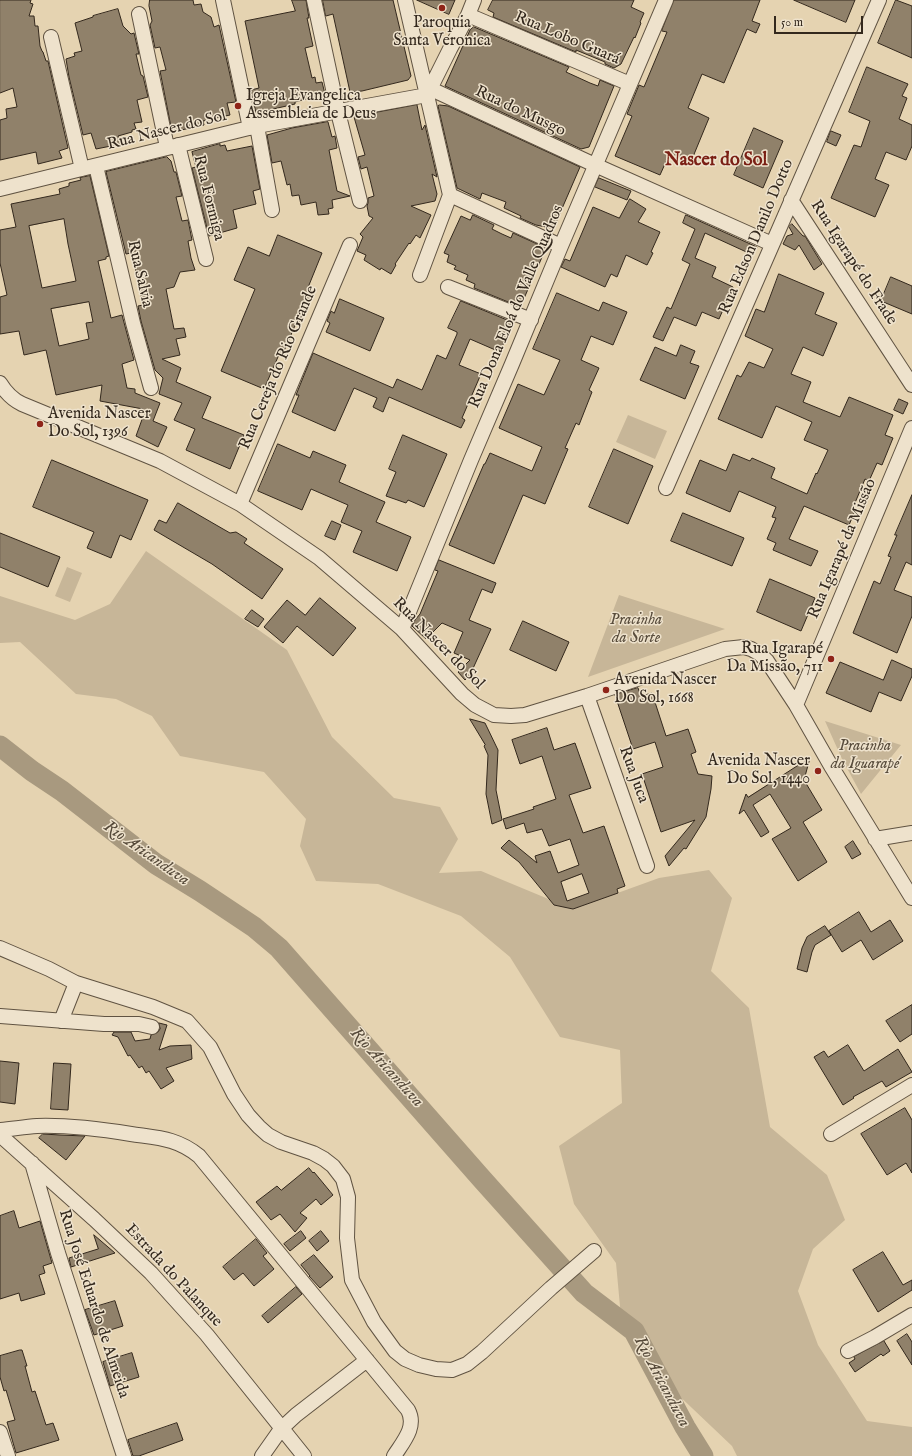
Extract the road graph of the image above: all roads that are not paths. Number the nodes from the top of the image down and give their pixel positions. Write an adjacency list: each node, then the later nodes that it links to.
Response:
1 (223, 0): 13 (street)
2 (314, 0): 12 (street)
3 (405, 0): 11 (street)
4 (474, 0): 8 (street)
5 (879, 0): 20 (street, Rua Edson Danilo Dotto)
6 (662, 1): 10 (street, Rua Dona Eloá do Valle Quadros)
7 (139, 14): 14 (street, Rua Formiga)
8 (468, 15): 10 (street, Rua Lobo Guará); 11 (street)
9 (51, 37): 17 (street)
10 (630, 84): 15 (street, Rua Dona Eloá do Valle Quadros)
11 (429, 92): 12 (street, Rua Nascer do Sol); 15 (street, Rua do Musgo); 19 (street)
12 (338, 112): 13 (street, Rua Nascer do Sol); 21 (street)
13 (254, 127): 14 (street, Rua Nascer do Sol); 22 (street)
14 (173, 146): 16 (street, Rua Nascer do Sol); 26 (street, Rua Formiga)
15 (595, 165): 23 (street, Rua do Musgo); 25 (street, Rua Dona Eloá do Valle Quadros)
16 (96, 166): 17 (street, Rua Nascer do Sol); 32 (street, Rua Salvia)
17 (82, 169): 18 (street, Rua Nascer do Sol)
18 (0, 189)
19 (450, 195): 25 (street); 27 (street)
20 (791, 200): 23 (street, Rua Edson Danilo Dotto); 31 (street, Rua Igarapé do Frade)
21 (360, 201)
22 (272, 210)
23 (772, 244): 34 (street, Rua Edson Danilo Dotto)
24 (350, 245): 35 (street, Rua Cereja do Rio Grande)
25 (561, 246): 29 (street, Rua Dona Eloá do Valle Quadros)
26 (206, 259)
27 (420, 275)
28 (448, 287): 29 (street)
29 (531, 320): 36 (street, Rua Dona Eloá do Valle Quadros)
30 (0, 383): 35 (street, Rua Nascer do Sol)
31 (912, 385)
32 (150, 388)
33 (912, 428): 38 (street, Rua Igarapé da Missão)
34 (666, 488)
35 (240, 504): 36 (street, Rua Nascer do Sol)
36 (402, 629): 37 (street, Rua Nascer do Sol)
37 (587, 696): 38 (street, Rua Nascer do Sol); 41 (street, Rua Juca)
38 (796, 705): 40 (street, Rua Nascer do Sol)
39 (912, 833): 40 (street)
40 (875, 839): 42 (street, Rua Nascer do Sol)
41 (647, 866)
42 (912, 898)
43 (0, 948): 44 (street)
44 (76, 983): 46 (street); 53 (street)
45 (0, 1016): 46 (street)
46 (61, 1021): 47 (street)
47 (152, 1028)
48 (912, 1085): 50 (street)
49 (0, 1130): 56 (street)
50 (831, 1134)
51 (0, 1135): 52 (street, Estrada do Palanque)
52 (32, 1163): 57 (street, Estrada do Palanque); 60 (street, Rua José Eduardo de Almeida)
53 (594, 1251)
54 (912, 1315): 55 (street)
55 (848, 1351)
56 (368, 1360): 57 (street); 63 (street)
57 (281, 1429): 61 (street); 62 (street, Estrada do Palanque)
58 (0, 1432): 59 (street)
59 (8, 1456)
60 (124, 1456)
61 (262, 1456)
62 (304, 1456)
63 (394, 1456)

